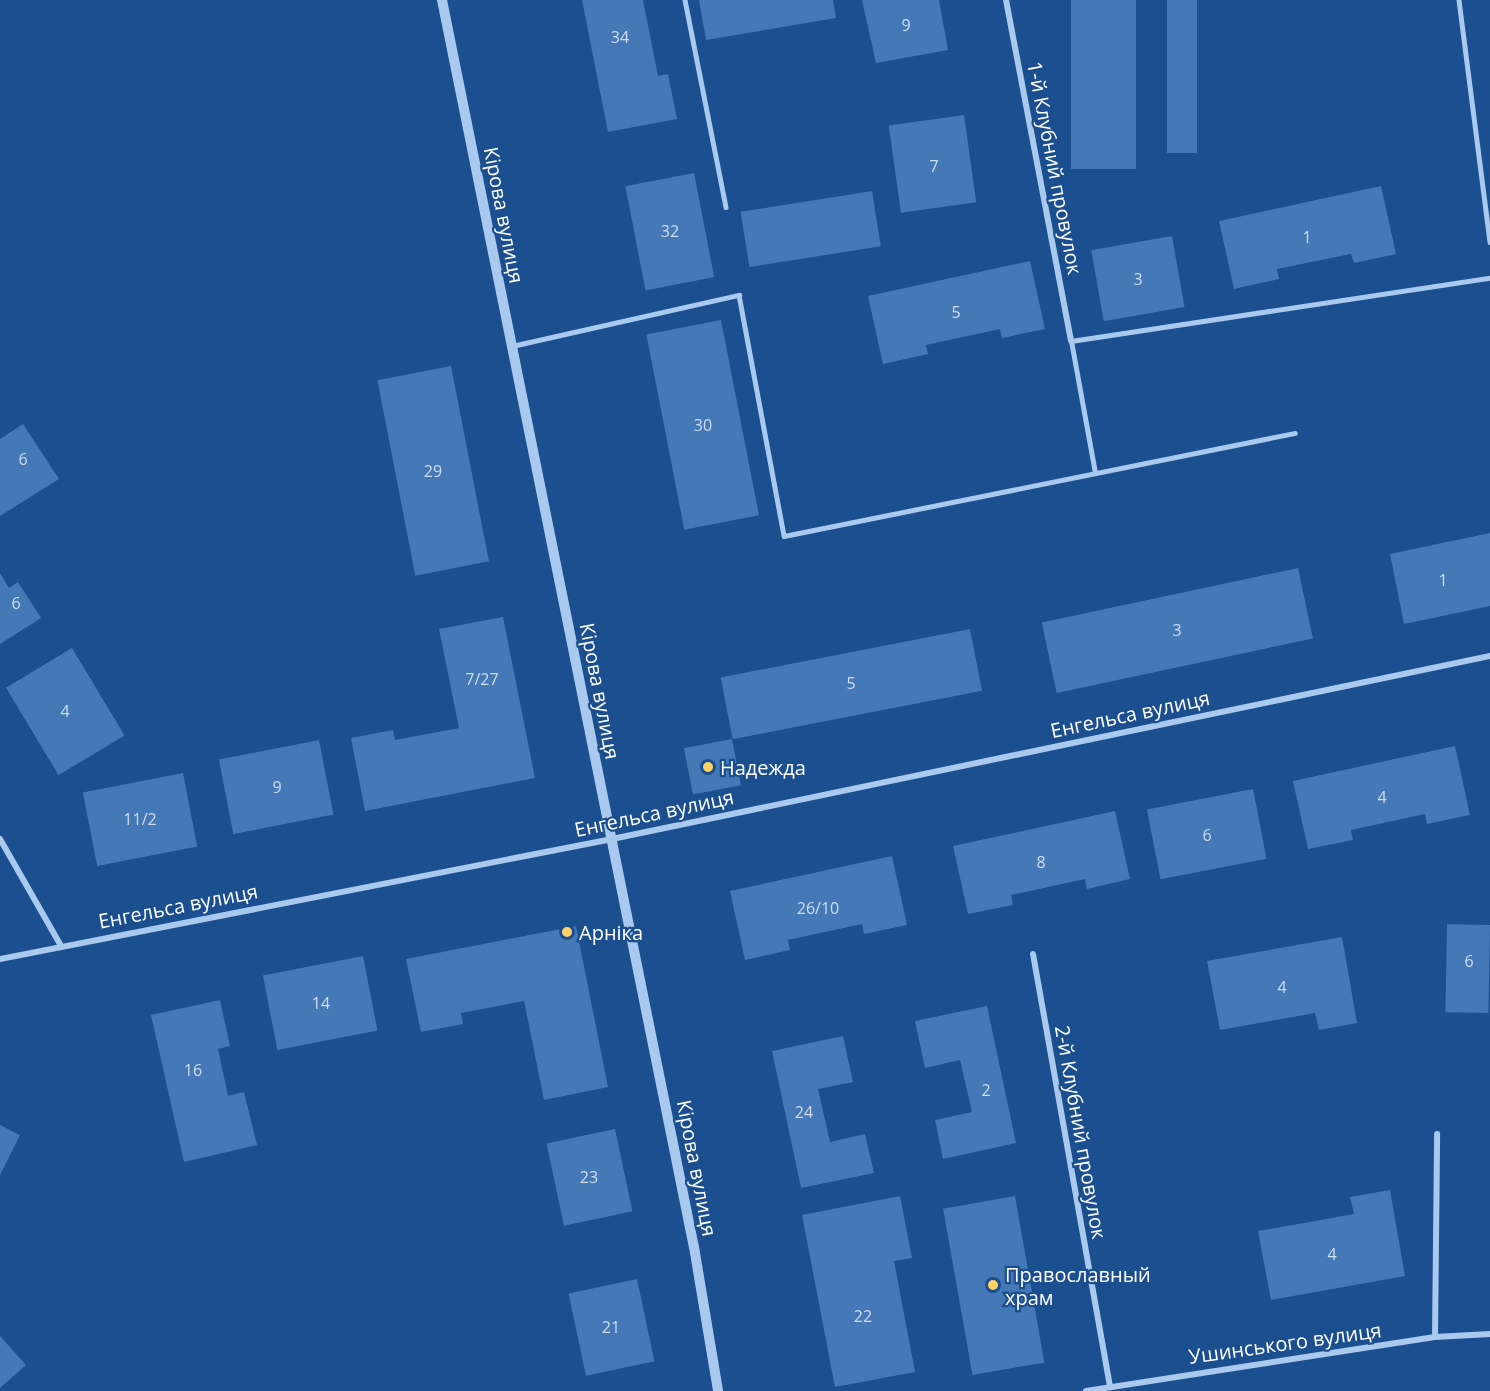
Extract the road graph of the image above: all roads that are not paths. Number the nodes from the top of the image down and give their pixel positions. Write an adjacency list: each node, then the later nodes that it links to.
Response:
1 (442, 0): 9 (street, Кірова вулиця)
2 (685, 0): 5 (lane)
3 (1006, 0): 8 (street, 1-й Клубний провулок)
4 (1459, 0): 6 (lane)
5 (726, 207)
6 (1490, 242)
7 (1490, 278): 8 (lane)
8 (1071, 341): 11 (lane)
9 (512, 346): 11 (lane); 14 (street, Кірова вулиця)
10 (1295, 433): 11 (lane)
11 (1095, 473)
12 (1490, 656): 14 (street, Енгельса вулиця)
13 (0, 839): 15 (street)
14 (612, 839): 15 (street, Енгельса вулиця); 22 (street, Кірова вулиця)
15 (61, 946): 17 (street, Енгельса вулиця)
16 (1033, 954): 21 (street, 2-й Клубний провулок)
17 (0, 958)
18 (1437, 1134): 20 (street)
19 (1490, 1334): 20 (street, Ушинського вулиця)
20 (1435, 1337): 21 (street, Ушинського вулиця)
21 (1110, 1387): 23 (street, Ушинського вулиця)
22 (718, 1391)
23 (1086, 1391)

